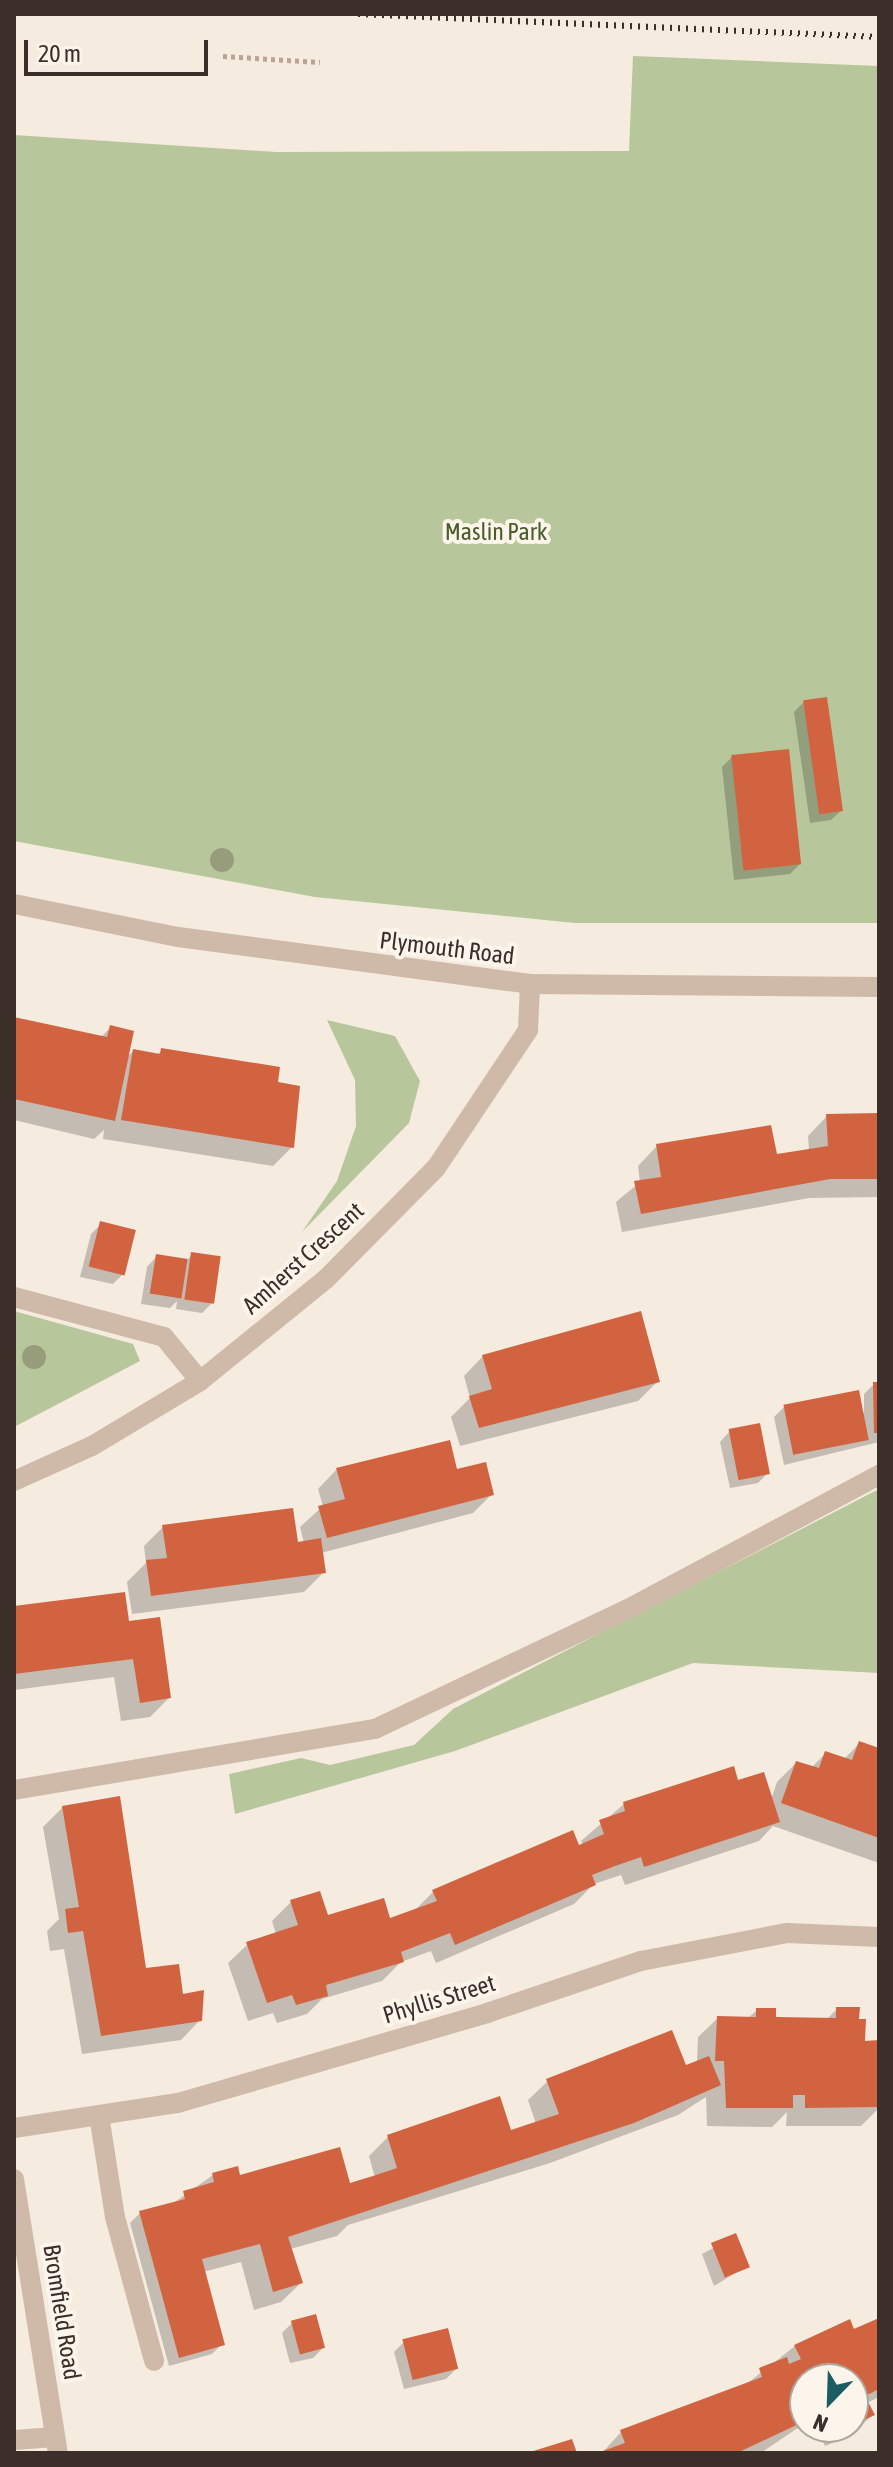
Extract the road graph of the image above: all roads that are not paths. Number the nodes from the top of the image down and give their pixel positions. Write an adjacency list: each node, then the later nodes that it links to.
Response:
1 (14, 904): 2 (street, Plymouth Road)
2 (530, 984): 3 (street, Plymouth Road); 5 (street, Amherst Crescent)
3 (879, 987)
4 (14, 1297): 5 (street)
5 (200, 1381): 7 (street, Amherst Crescent)
6 (879, 1475): 8 (street)
7 (14, 1481)
8 (14, 1790)
9 (879, 1937): 10 (street, Phyllis Street)
10 (99, 2115): 11 (street, Phyllis Street); 13 (street)
11 (14, 2128)
12 (14, 2179): 15 (street, Bromfield Road)
13 (154, 2361)
14 (14, 2440): 15 (street)
15 (57, 2445)

